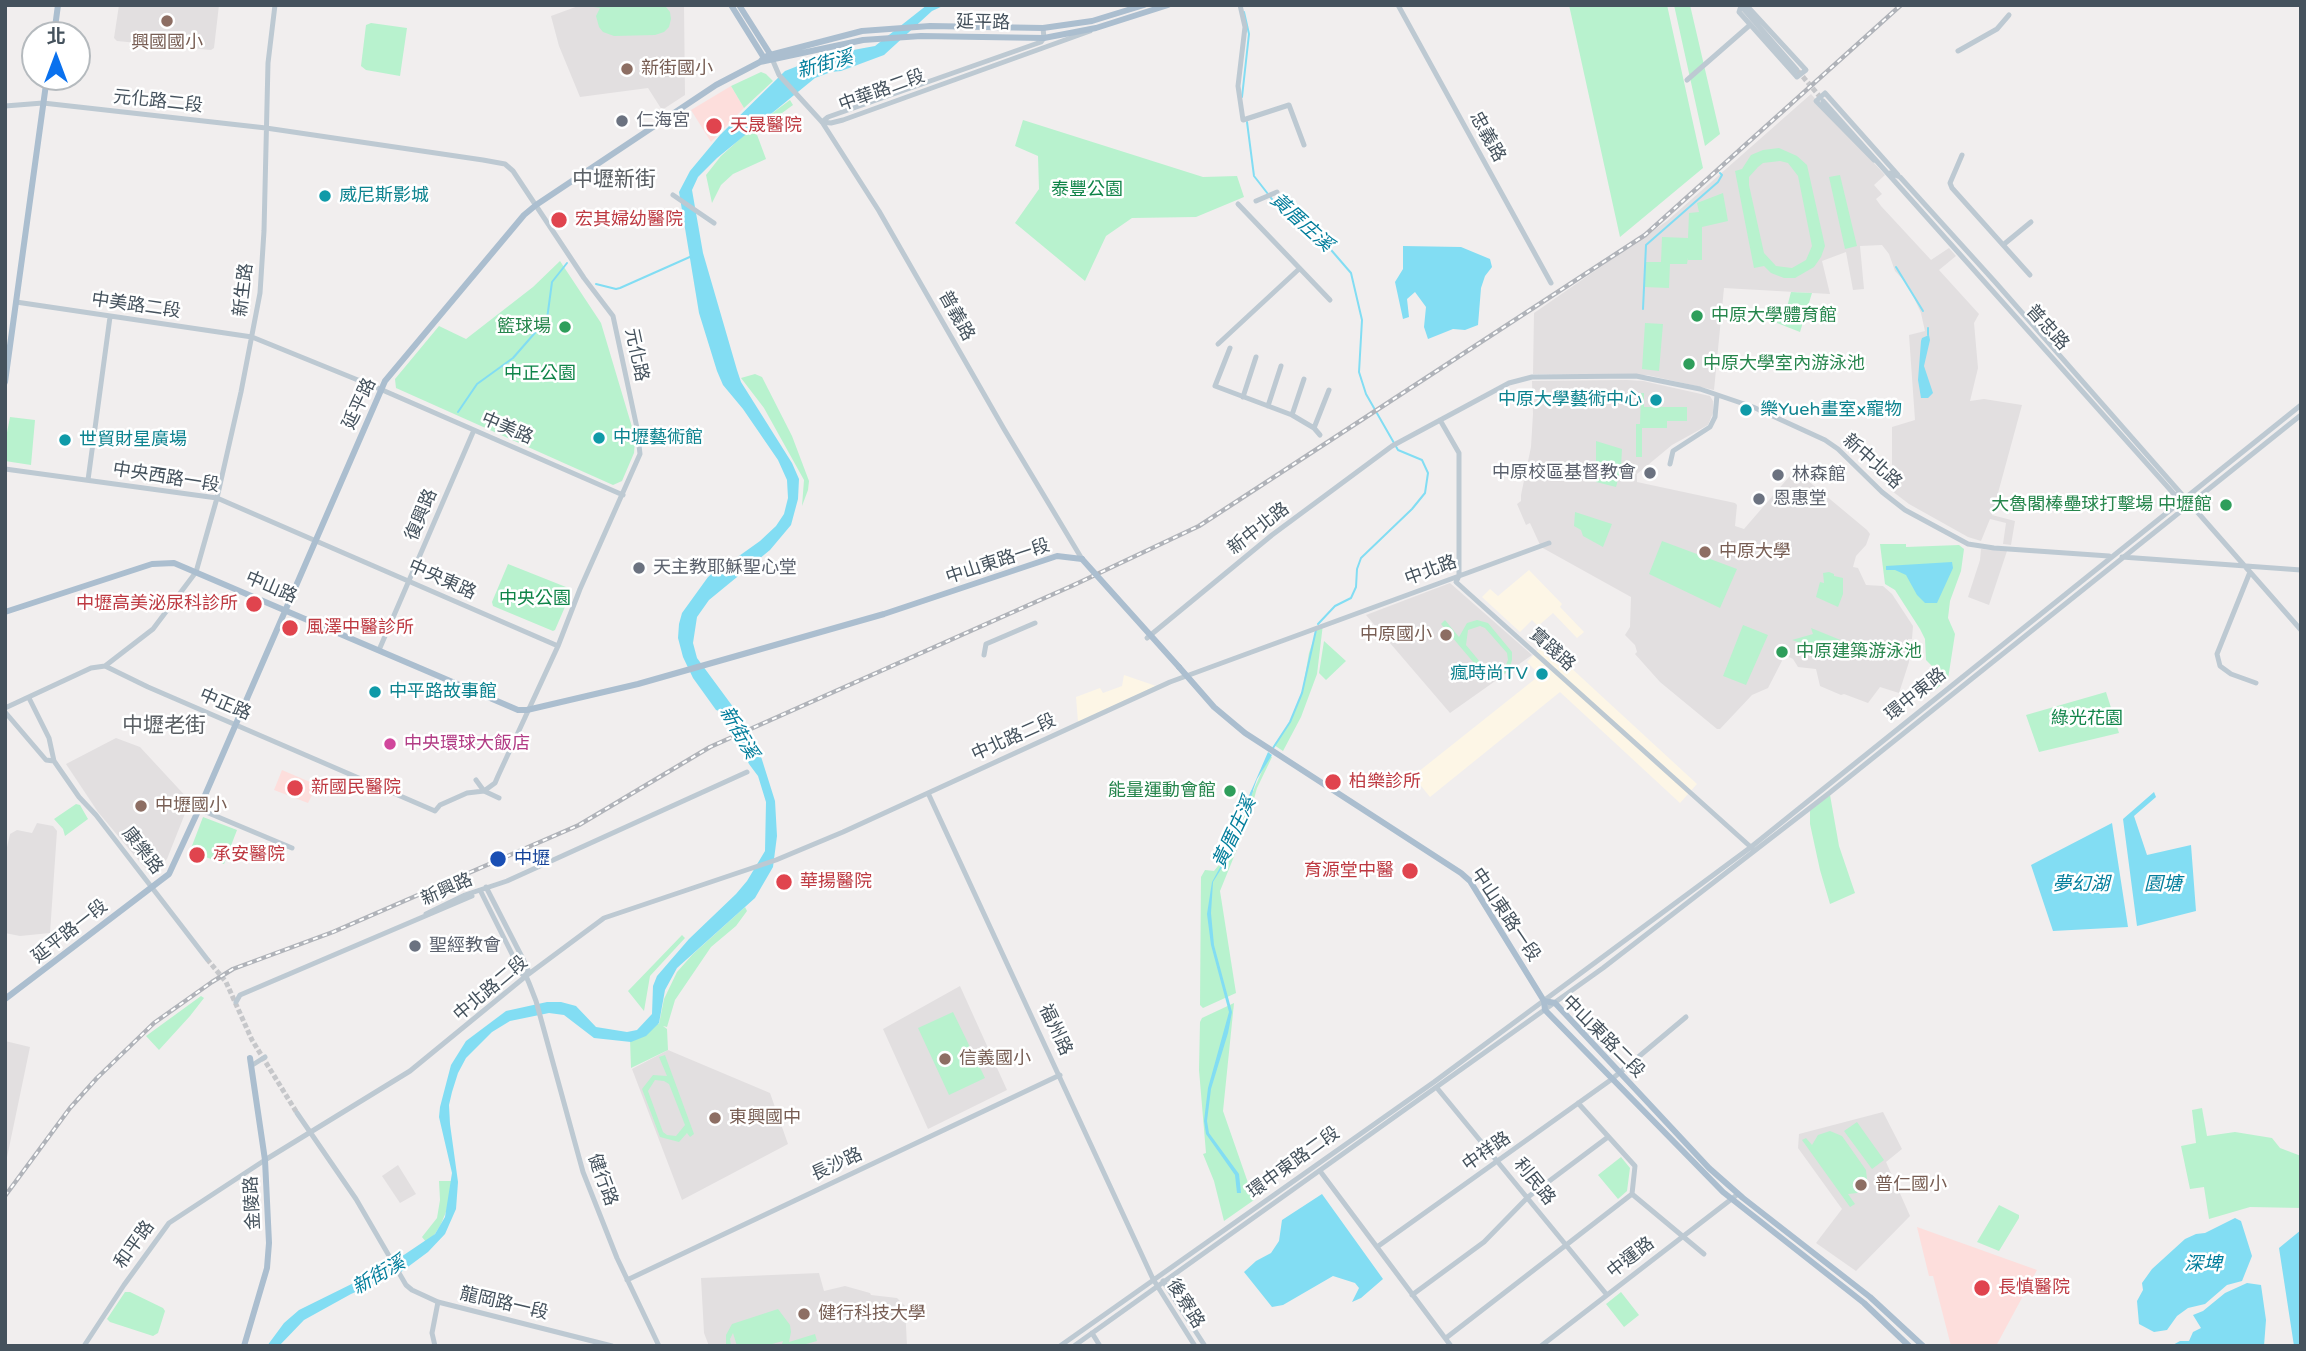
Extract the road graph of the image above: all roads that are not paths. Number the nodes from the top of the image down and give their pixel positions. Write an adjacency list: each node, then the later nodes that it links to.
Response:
1 (275, 5): 23 (street, 新生路)
2 (731, 5): 15 (main road)
3 (739, 5): 15 (main road)
4 (1144, 5): 11 (main road)
5 (1166, 5): 12 (main road, 中華路二段)
6 (1241, 5): 24 (street)
7 (1398, 5): 37 (street, 忠義路)
8 (1741, 6): 10 (street); 10 (street); 16 (street)
9 (2009, 15): 14 (street)
10 (1750, 25): 17 (street)
11 (1043, 28): 13 (street); 15 (main road, 延平路)
12 (1096, 28): 13 (main road, 中華路二段); 22 (street, 中華路二段)
13 (1044, 38): 15 (main road, 延平路); 22 (street, 中華路二段)
14 (1958, 51)
15 (768, 61): 22 (street, 普義路); 31 (main road, 延平路)
16 (1797, 70)
17 (1687, 80)
18 (45, 91): 20 (main road)
19 (1824, 101): 26 (street, 普忠路)
20 (43, 103): 21 (street, 元化路二段); 23 (street, 元化路二段); 39 (main road)
21 (5, 106)
22 (822, 122): 71 (street, 普義路)
23 (266, 128): 31 (street, 元化路); 41 (street, 新生路)
24 (1304, 145)
25 (1962, 155): 34 (street)
26 (1897, 178): 26 (street); 64 (street, 普忠路)
27 (1277, 192): 29 (street)
28 (676, 197): 33 (street)
29 (1262, 198)
30 (1238, 204): 35 (street)
31 (536, 205): 48 (main road, 延平路); 63 (street, 元化路)
32 (2031, 222): 34 (street)
33 (714, 223)
34 (2003, 245): 36 (street)
35 (1299, 269): 38 (street); 42 (street)
36 (2030, 275)
37 (1550, 283)
38 (1330, 300)
39 (16, 302): 40 (street, 中美路二段); 47 (main road)
40 (110, 317): 41 (street, 中美路二段); 62 (street)
41 (251, 337): 48 (street, 中美路二段); 65 (street, 新生路)
42 (1218, 344)
43 (1230, 348): 51 (street)
44 (1256, 357): 51 (street)
45 (1281, 366): 53 (street)
46 (1304, 379): 54 (street)
47 (5, 383)
48 (380, 389): 58 (street, 中美路); 67 (main road, 延平路)
49 (1329, 390): 57 (street)
50 (1717, 395): 56 (street, 新中北路); 60 (street); 69 (street, 新中北路)
51 (1243, 397): 53 (street)
52 (2301, 405): 64 (street, 環中東路)
53 (1268, 407): 54 (street)
54 (1292, 415): 57 (street)
55 (2301, 415): 66 (street, 環中東路)
56 (1440, 420): 76 (street); 82 (street, 新中北路)
57 (1314, 428): 59 (street)
58 (474, 430): 63 (street, 中美路); 77 (street, 復興路)
59 (1320, 435)
60 (1670, 464)
61 (5, 469): 62 (street, 中央西路一段)
62 (88, 480): 65 (street, 中央西路一段)
63 (623, 495): 83 (street, 元化路)
64 (2184, 497): 66 (street, 普忠路); 69 (street, 環中東路)
65 (217, 498): 67 (street, 中央西路一段); 74 (street, 新生路)
66 (2190, 503): 70 (street, 環中東路); 72 (street, 普忠路)
67 (316, 540): 77 (street, 中央東路); 78 (main road, 延平路)
68 (1549, 543): 76 (street, 中北路)
69 (2110, 556): 70 (street, 新中北路); 101 (street, 環中東路)
70 (2122, 557): 72 (street, 新中北路); 101 (street, 環中東路)
71 (1082, 559): 87 (main road, bridge); 91 (main road, 中山東路一段)
72 (2244, 564): 73 (street, 新中北路); 75 (street, 普忠路)
73 (2301, 569)
74 (196, 572): 78 (main road, 中山路); 79 (main road, 中山路); 86 (street)
75 (2250, 572): 81 (street, 普忠路); 88 (street)
76 (1459, 576): 87 (street, 中北路); 101 (street, 實踐路)
77 (408, 580): 83 (street, 中央東路); 84 (street, 復興路)
78 (285, 609): 84 (main road, 中山路); 92 (main road, 延平路)
79 (5, 612)
80 (1035, 623): 85 (street)
81 (2301, 630)
82 (1147, 638)
83 (558, 646): 91 (street, 元化路)
84 (379, 650): 91 (main road, 中山路)
85 (984, 655)
86 (105, 666): 89 (street); 92 (street, 中正路)
87 (1187, 677): 97 (street, 中北路二段); 108 (main road, 中山東路一段)
88 (2256, 683)
89 (29, 698): 90 (street); 93 (street, 康樂路)
90 (5, 710): 93 (street, 康樂路)
91 (527, 710): 96 (street, 元化路)
92 (236, 725): 96 (street, 中正路); 99 (main road, 延平路)
93 (54, 761): 102 (street, 康樂路)
94 (747, 772): 103 (street, 新興路)
95 (476, 780): 96 (street)
96 (484, 791): 98 (street)
97 (928, 793): 105 (street, 中北路二段); 115 (street, 福州路)
98 (499, 798)
99 (199, 809): 100 (street); 102 (main road, 延平路)
100 (292, 848)
101 (1753, 849): 108 (street, 環中東路); 109 (street, 環中東路)
102 (152, 888): 104 (street, 康樂路); 106 (main road, 延平路一段)
103 (482, 890): 105 (street); 107 (street, 新興路)
104 (207, 959)
105 (526, 976): 120 (street, 中北路二段); 134 (street, 健行路)
106 (5, 999)
107 (236, 1002)
108 (1544, 1002): 109 (main road, 中山東路二段); 110 (main road, 中山東路二段); 133 (street, 環中東路二段)
109 (1555, 1003): 110 (street, 環中東路二段); 114 (main road, 中山東路二段)
110 (1545, 1010): 116 (main road, 中山東路二段); 117 (street, 環中東路二段)
111 (1686, 1017): 114 (street, 中祥路)
112 (265, 1057): 113 (street)
113 (252, 1061): 122 (main road, 金陵路)
114 (1619, 1072): 116 (street, 中祥路); 126 (main road, 中山東路二段)
115 (1060, 1075): 133 (street, 福州路); 134 (street, 長沙路)
116 (1612, 1079): 118 (street, 中祥路); 128 (main road, 中山東路二段)
117 (1437, 1088): 123 (street, 利民路); 124 (street, 環中東路二段)
118 (1578, 1103): 121 (street); 123 (street, 中祥路)
119 (296, 1114): 120 (street)
120 (310, 1132): 122 (street, 中北路二段); 139 (street, 龍岡路一段)
121 (1608, 1137): 125 (street); 127 (street)
122 (265, 1160): 142 (street, 和平路); 143 (main road, 金陵路)
123 (1498, 1160): 127 (street, 利民路); 131 (street, 中祥路)
124 (1320, 1171): 131 (street); 135 (street, 環中東路二段)
125 (1632, 1194): 129 (street); 130 (street)
126 (1738, 1194): 128 (street, 中運路); 155 (main road, 中山東路二段)
127 (1528, 1197): 130 (street, 利民路); 137 (street)
128 (1731, 1199): 129 (street, 中運路); 154 (main road, 中山東路二段)
129 (1682, 1237): 132 (street); 138 (street, 中運路)
130 (1567, 1244): 138 (street, 利民路); 141 (street)
131 (1377, 1247): 137 (street)
132 (1704, 1254)
133 (1153, 1279): 135 (street, 後寮路); 136 (street, 後寮路); 147 (street, 環中東路二段)
134 (627, 1280): 146 (street, 健行路)
135 (1164, 1281): 136 (street, 環中東路二段); 151 (street, 後寮路)
136 (1157, 1286): 140 (street, 環中東路二段); 150 (street, 後寮路)
137 (1412, 1294): 141 (street)
138 (1607, 1294): 153 (street, 中運路)
139 (438, 1302): 144 (street); 145 (street, 龍岡路一段)
140 (1092, 1333): 148 (street, 環中東路二段); 149 (street)
141 (1446, 1338): 152 (street)
142 (84, 1346)
143 (244, 1346)
144 (435, 1346)
145 (612, 1346)
146 (659, 1346)
147 (1060, 1346)
148 (1074, 1346)
149 (1100, 1346)
150 (1195, 1346)
151 (1205, 1346)
152 (1451, 1346)
153 (1541, 1346)
154 (1909, 1346)
155 (1923, 1346)

